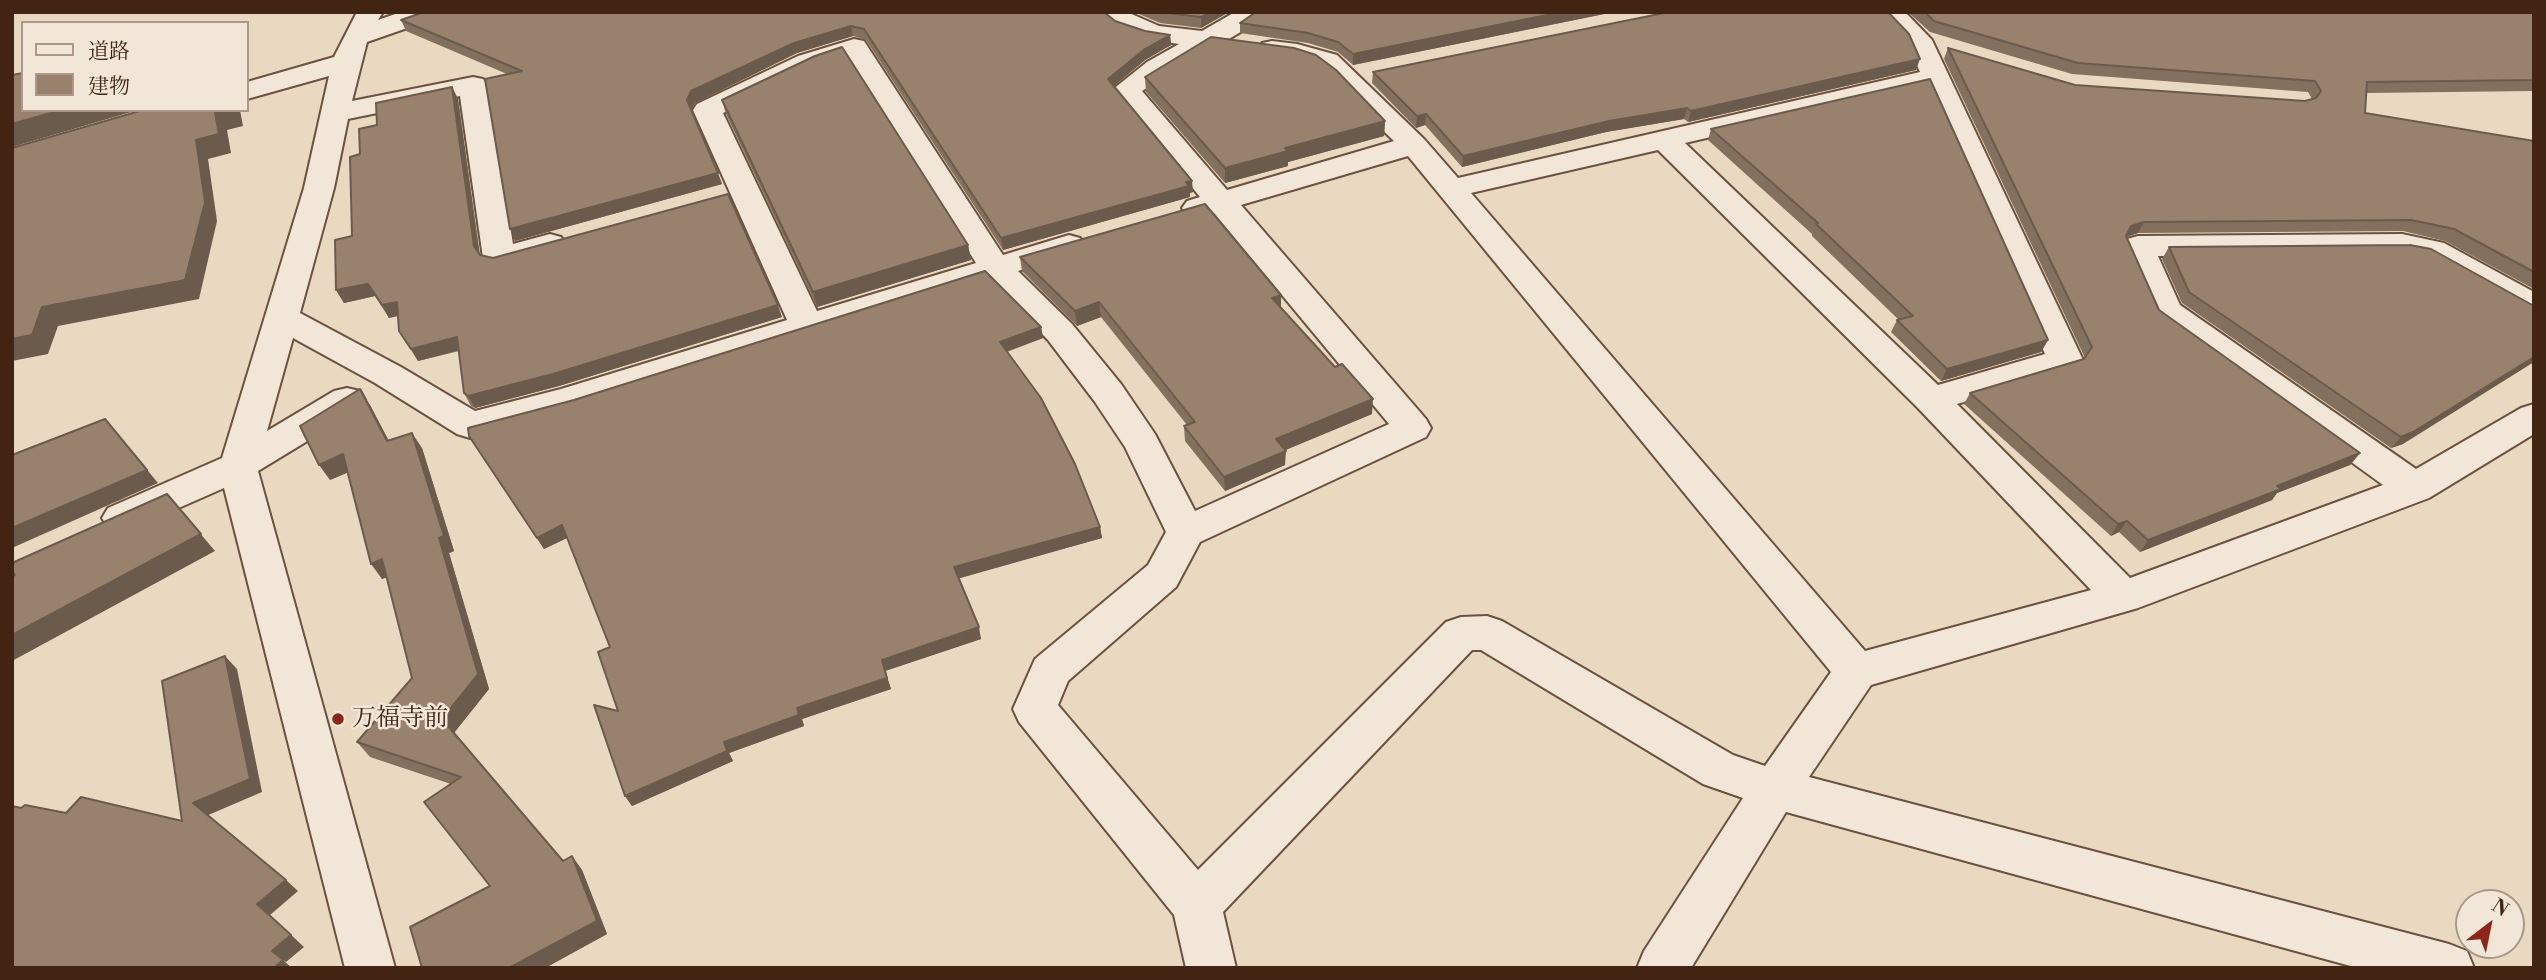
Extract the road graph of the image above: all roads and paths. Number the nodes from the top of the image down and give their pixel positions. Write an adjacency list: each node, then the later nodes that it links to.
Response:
1 (427, 12): 5 (street)
2 (1108, 12): 6 (street)
3 (1255, 12): 6 (street)
4 (1890, 12): 7 (street)
5 (357, 37): 10 (street); 11 (street)
6 (1204, 40): 13 (street); 15 (street)
7 (1919, 40): 8 (street); 9 (street)
8 (1957, 51)
9 (1935, 77): 12 (street); 24 (street)
10 (248, 91)
11 (335, 113): 17 (street); 21 (street)
12 (1666, 141): 14 (street); 24 (street)
13 (1415, 145): 14 (street); 15 (street)
14 (1453, 188): 31 (street)
15 (1220, 201): 16 (street); 28 (street)
16 (1167, 217)
17 (577, 236)
18 (1101, 236): 19 (street)
19 (994, 266): 22 (street); 22 (street); 28 (street)
20 (2534, 306): 27 (street)
21 (280, 317): 23 (street); 26 (street)
22 (806, 326): 23 (street)
23 (388, 375): 26 (street)
24 (1931, 399): 30 (street)
25 (2534, 417): 27 (street)
26 (239, 466): 29 (street); 34 (street)
27 (2415, 488): 30 (street)
28 (1186, 532): 33 (street)
29 (88, 534)
30 (2123, 597): 31 (street)
31 (1856, 671): 32 (street)
32 (1775, 789): 33 (street); 36 (street); 37 (street)
33 (1197, 905): 35 (street)
34 (364, 964)
35 (1211, 968)
36 (1662, 968)
37 (2449, 968)

